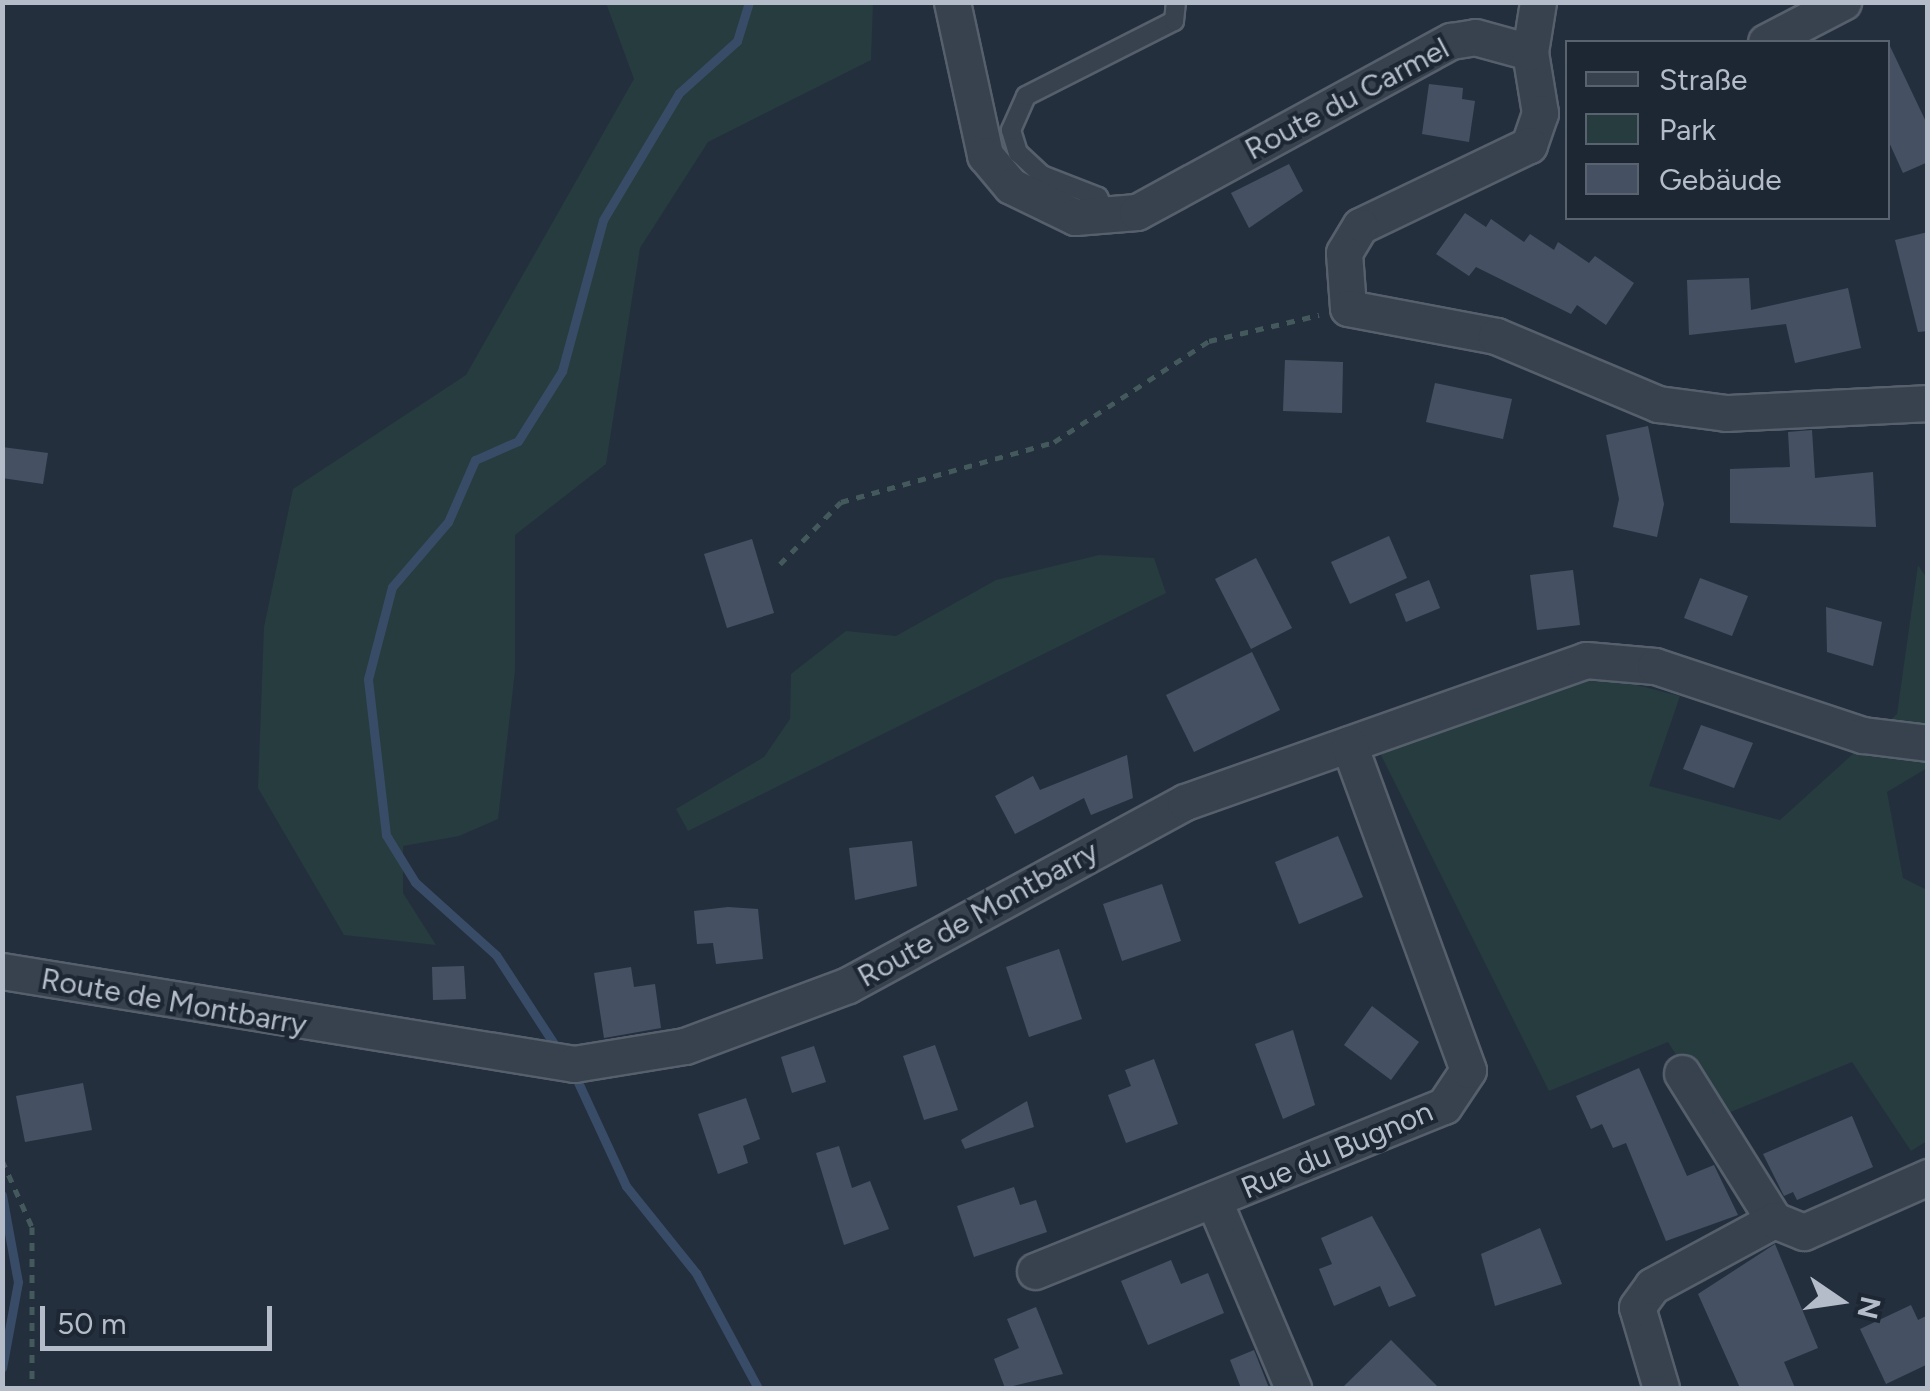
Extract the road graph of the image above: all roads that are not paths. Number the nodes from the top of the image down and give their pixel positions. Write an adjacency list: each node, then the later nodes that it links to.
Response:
1 (952, 2): 9 (street, Route du Carmel)
2 (1176, 2): 9 (lane)
3 (1538, 2): 6 (street)
4 (1844, 2): 5 (street)
5 (1770, 40)
6 (1530, 52): 8 (street); 9 (street, Route du Carmel)
7 (1565, 133): 8 (street)
8 (1529, 145): 10 (street)
9 (1108, 216)
10 (1928, 403)
11 (1928, 743): 12 (street, Route de Montbarry)
12 (1349, 744): 13 (street, Route de Montbarry); 16 (street, Rue du Bugnon)
13 (2, 972)
14 (1682, 1073): 17 (street)
15 (1928, 1177): 17 (street)
16 (1214, 1202): 18 (street, Rue du Bugnon); 19 (street)
17 (1774, 1220): 20 (street)
18 (1035, 1271)
19 (1294, 1388)
20 (1662, 1388)

